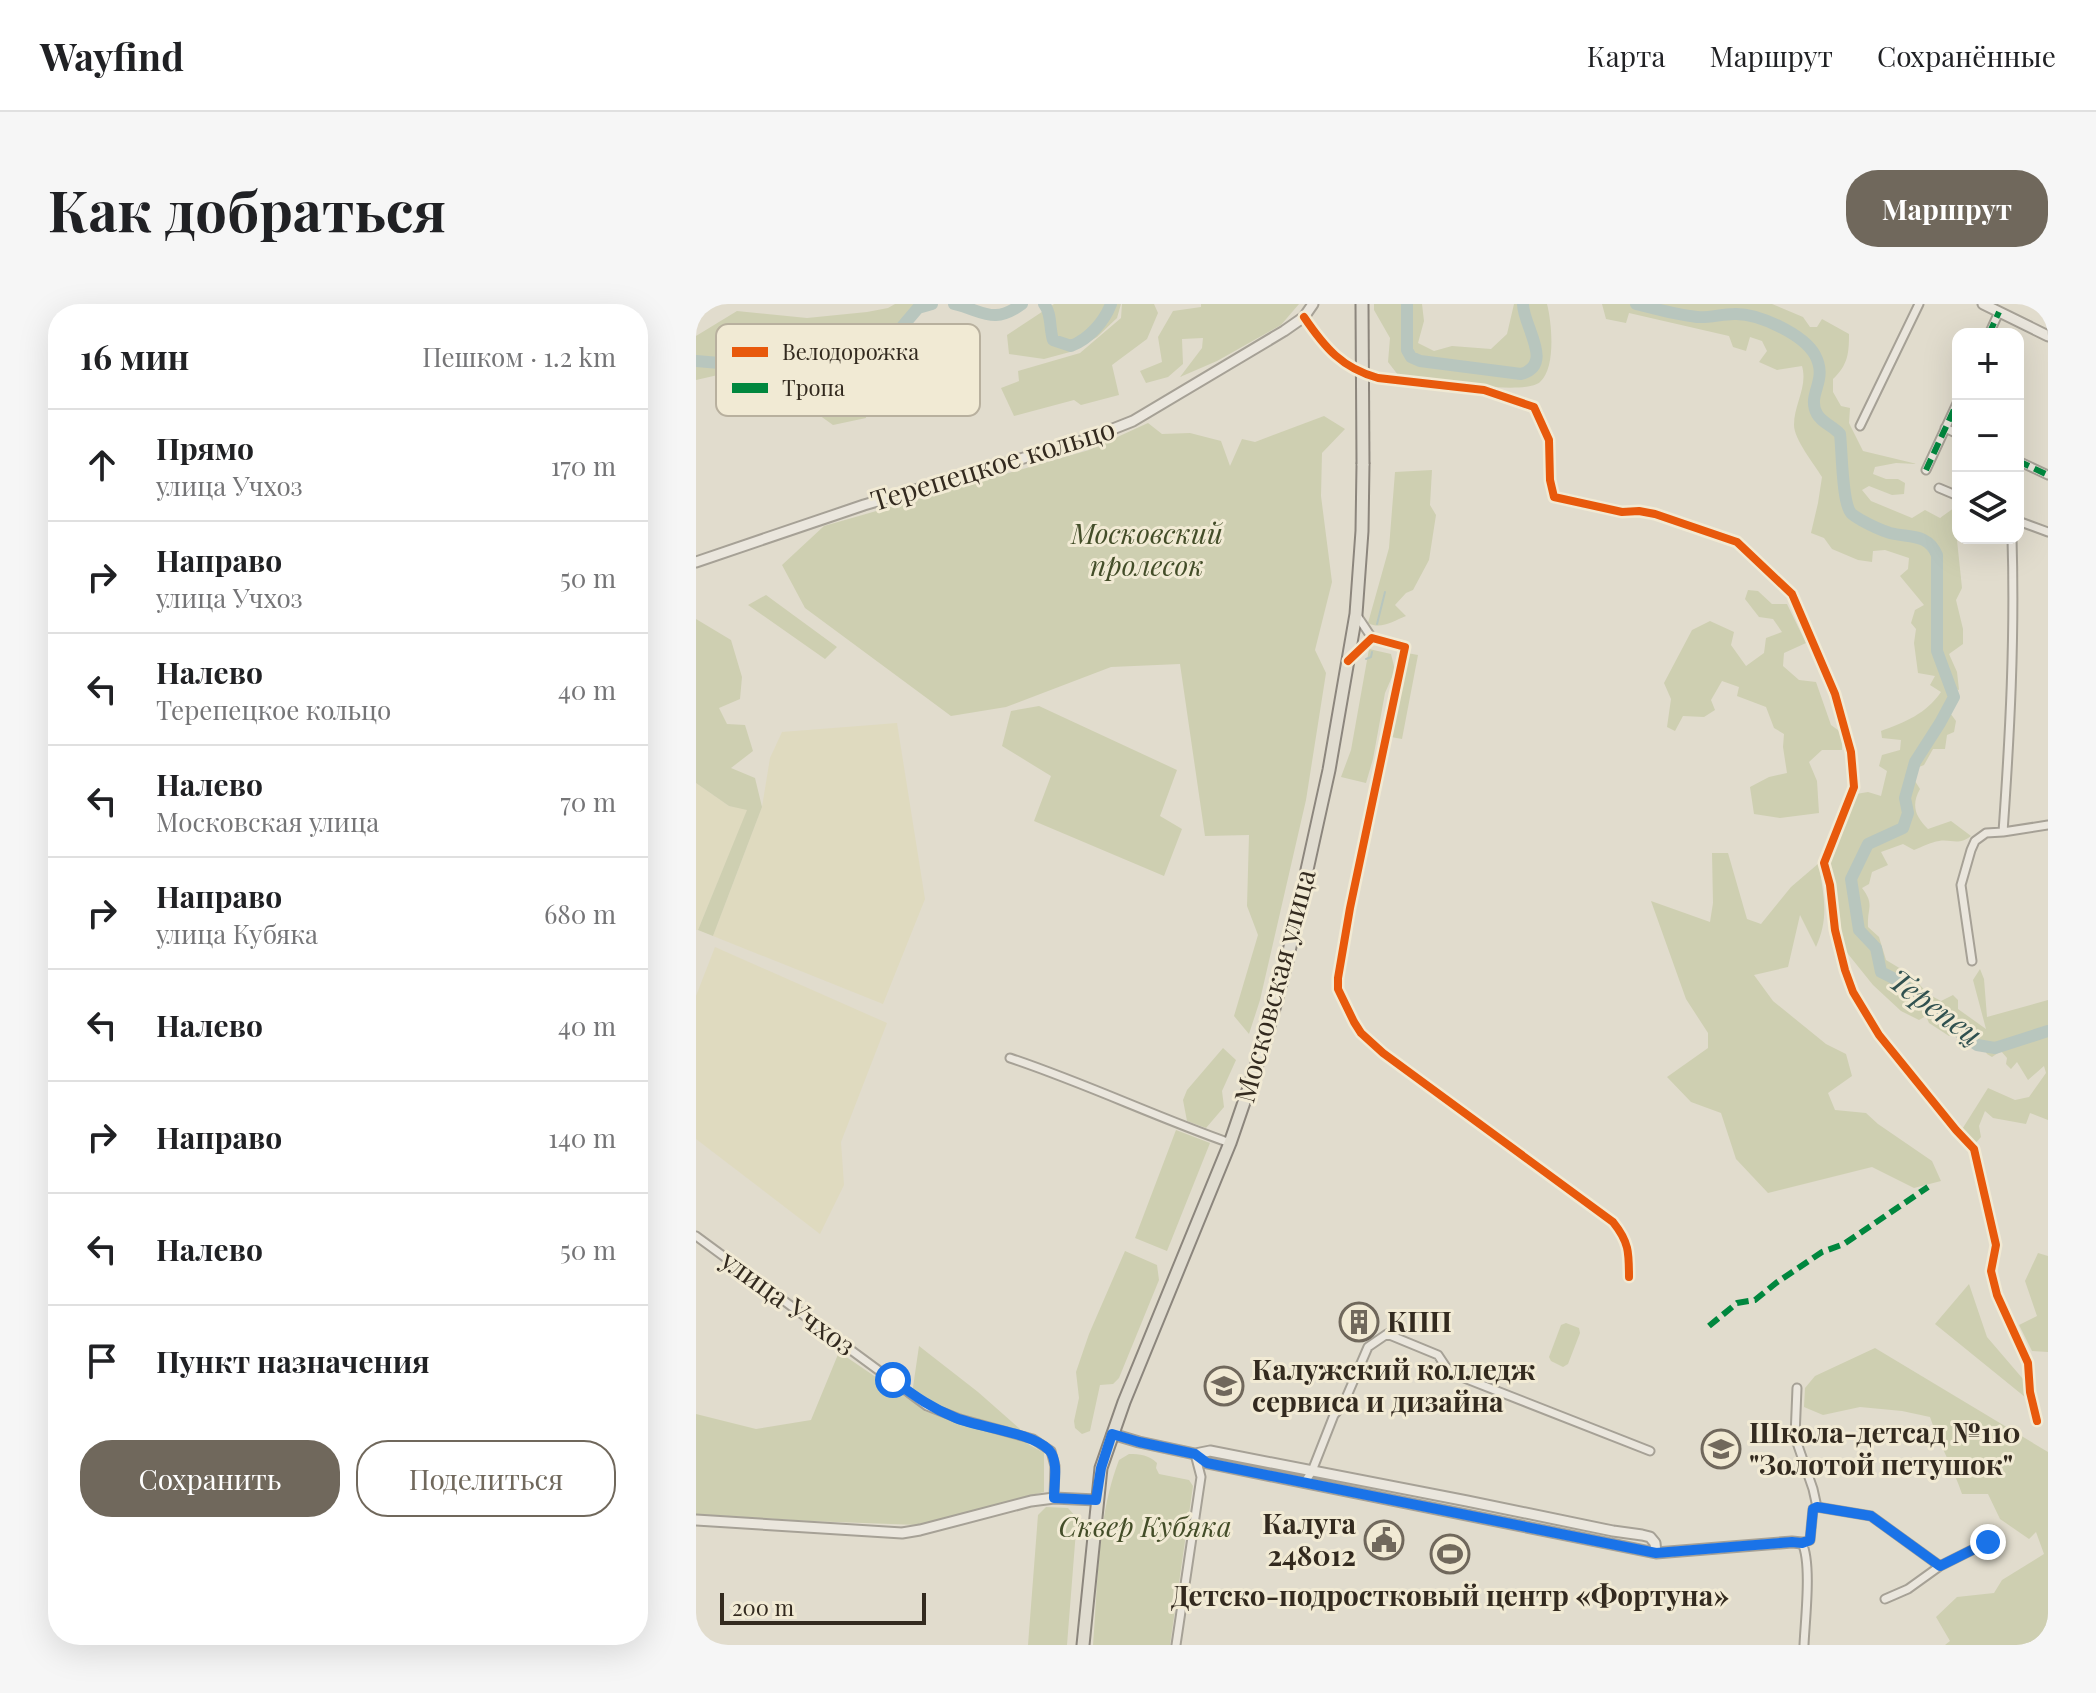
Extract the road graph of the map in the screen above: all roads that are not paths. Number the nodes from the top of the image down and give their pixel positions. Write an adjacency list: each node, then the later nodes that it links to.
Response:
1 (1362, 304): 22 (main road, Московская улица, bridge)
2 (1919, 304): 10 (street)
3 (1983, 304): 5 (street)
4 (1313, 305): 6 (street, Терепецкое кольцо)
5 (1999, 312): 7 (street); 8 (street)
6 (1304, 317): 21 (street, Терепецкое кольцо); 33 (street)
7 (1992, 328)
8 (2048, 336)
9 (1952, 413): 11 (street)
10 (1860, 426)
11 (1945, 428): 12 (street); 14 (street)
12 (1952, 431)
13 (2024, 464): 15 (street)
14 (1926, 470)
15 (2048, 475)
16 (1939, 488): 17 (street)
17 (1952, 493)
18 (2024, 523): 19 (street)
19 (2048, 532)
20 (2012, 544): 26 (street)
21 (696, 562)
22 (1356, 614): 23 (street); 24 (main road, Московская улица)
23 (1372, 638): 24 (street); 31 (street)
24 (1348, 661): 29 (main road, Московская улица)
25 (2048, 825): 26 (street)
26 (2003, 832): 27 (street)
27 (1972, 961)
28 (1010, 1058): 29 (street)
29 (1230, 1143): 34 (main road, Московская улица)
30 (696, 1236): 39 (street, улица Учхоз)
31 (1629, 1277)
32 (1797, 1388): 41 (street)
33 (2037, 1421)
34 (1112, 1434): 36 (street); 40 (main road, Московская улица)
35 (1650, 1451): 37 (street)
36 (1195, 1454): 37 (street); 38 (street); 49 (street)
37 (1312, 1471): 38 (street); 45 (street)
38 (1305, 1482): 45 (street)
39 (1054, 1498): 40 (street); 42 (street)
40 (1096, 1500): 48 (main road, Московская улица)
41 (1817, 1507): 44 (street); 46 (street)
42 (696, 1520)
43 (1988, 1542): 46 (street)
44 (1802, 1543): 45 (street); 50 (street)
45 (1656, 1553)
46 (1940, 1566): 47 (street)
47 (1885, 1599)
48 (1083, 1645)
49 (1176, 1645)
50 (1804, 1645)

